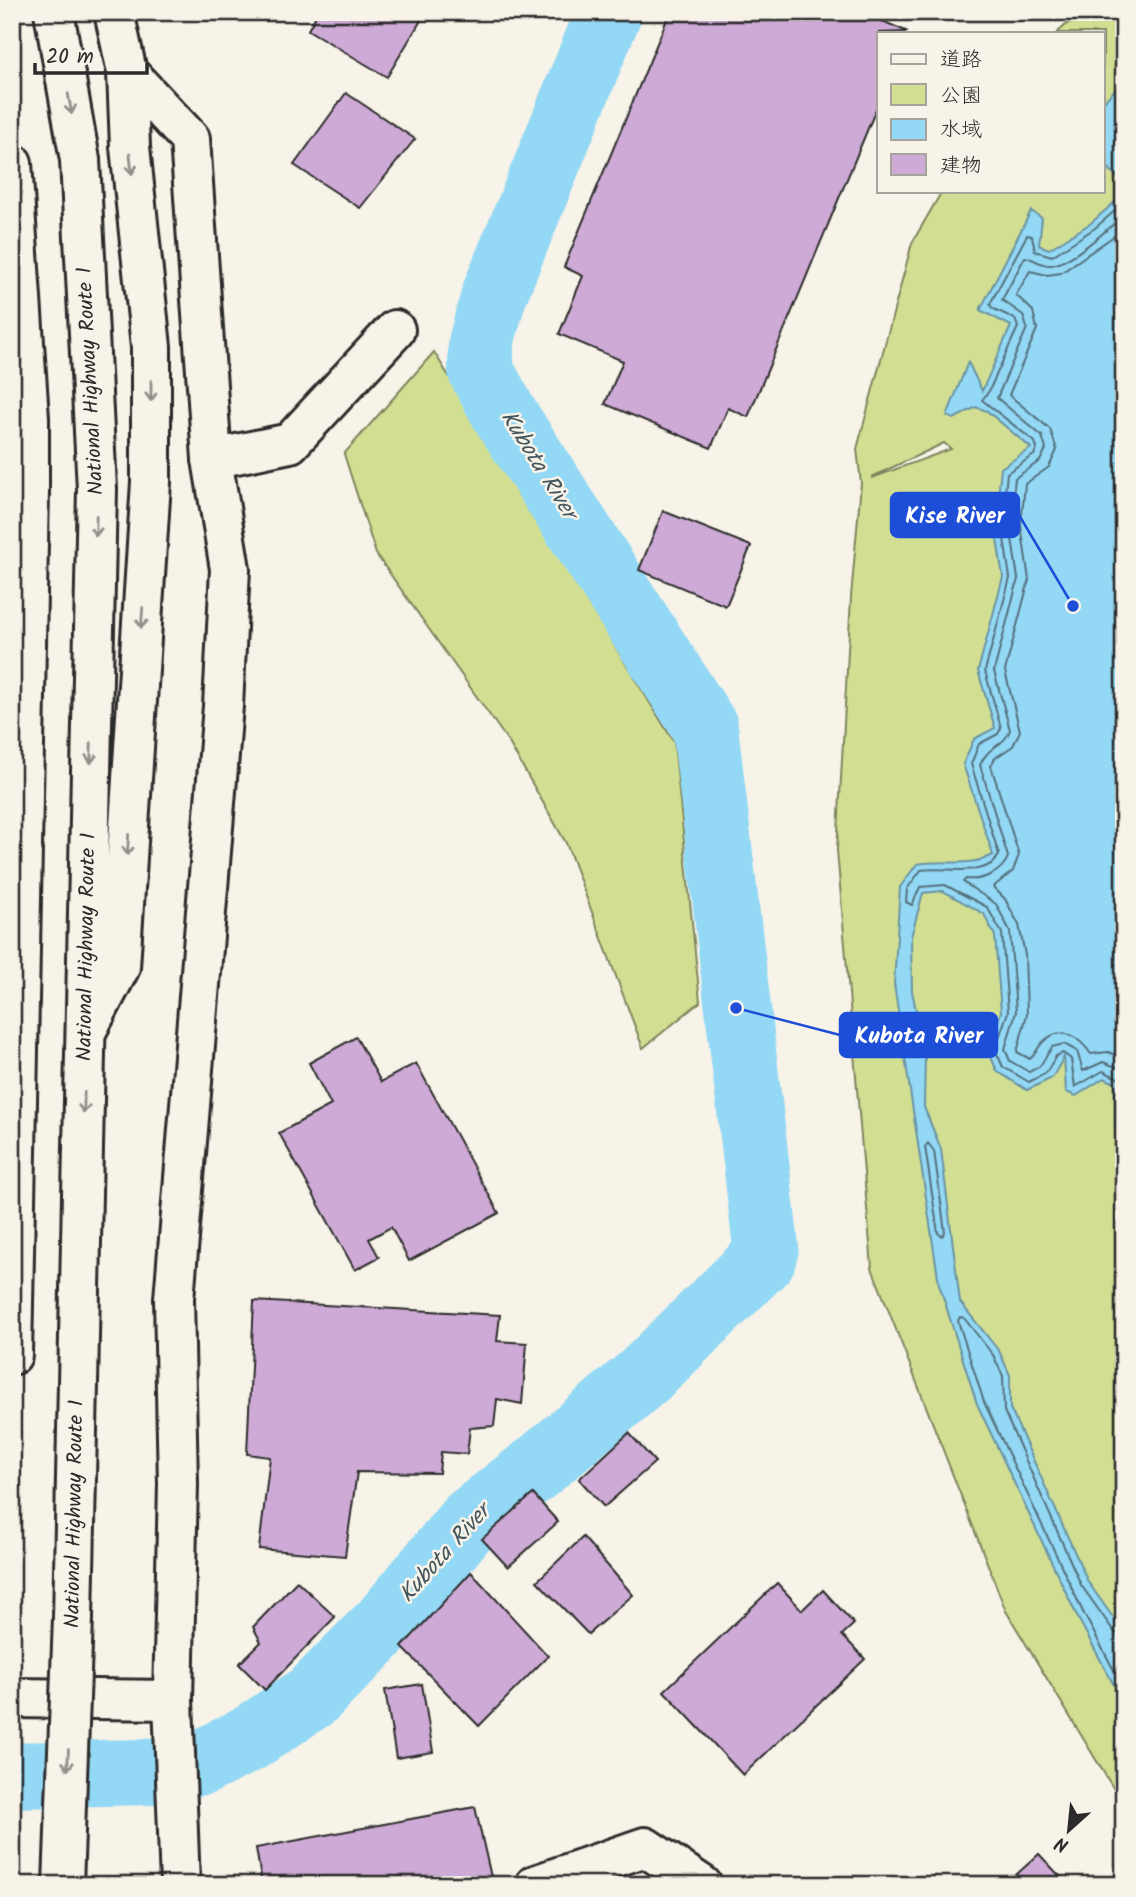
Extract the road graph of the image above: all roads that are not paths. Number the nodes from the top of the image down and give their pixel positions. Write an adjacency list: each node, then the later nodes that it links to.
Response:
1 (54, 12): 9 (main road, National Highway Route 1, one-way to 9)
2 (114, 12): 3 (main road)
3 (127, 72): 6 (main road); 9 (main road, one-way to 9)
4 (12, 163): 8 (main road)
5 (394, 330): 6 (main road)
6 (212, 459): 12 (main road)
7 (12, 532): 8 (main road)
8 (28, 651): 10 (main road)
9 (85, 1033): 13 (main road, National Highway Route 1, one-way to 13, bridge)
10 (12, 1355)
11 (12, 1698): 12 (main road)
12 (173, 1700): 14 (main road)
13 (63, 1885)
14 (180, 1885)
15 (535, 1885): 16 (main road)
16 (702, 1885)

